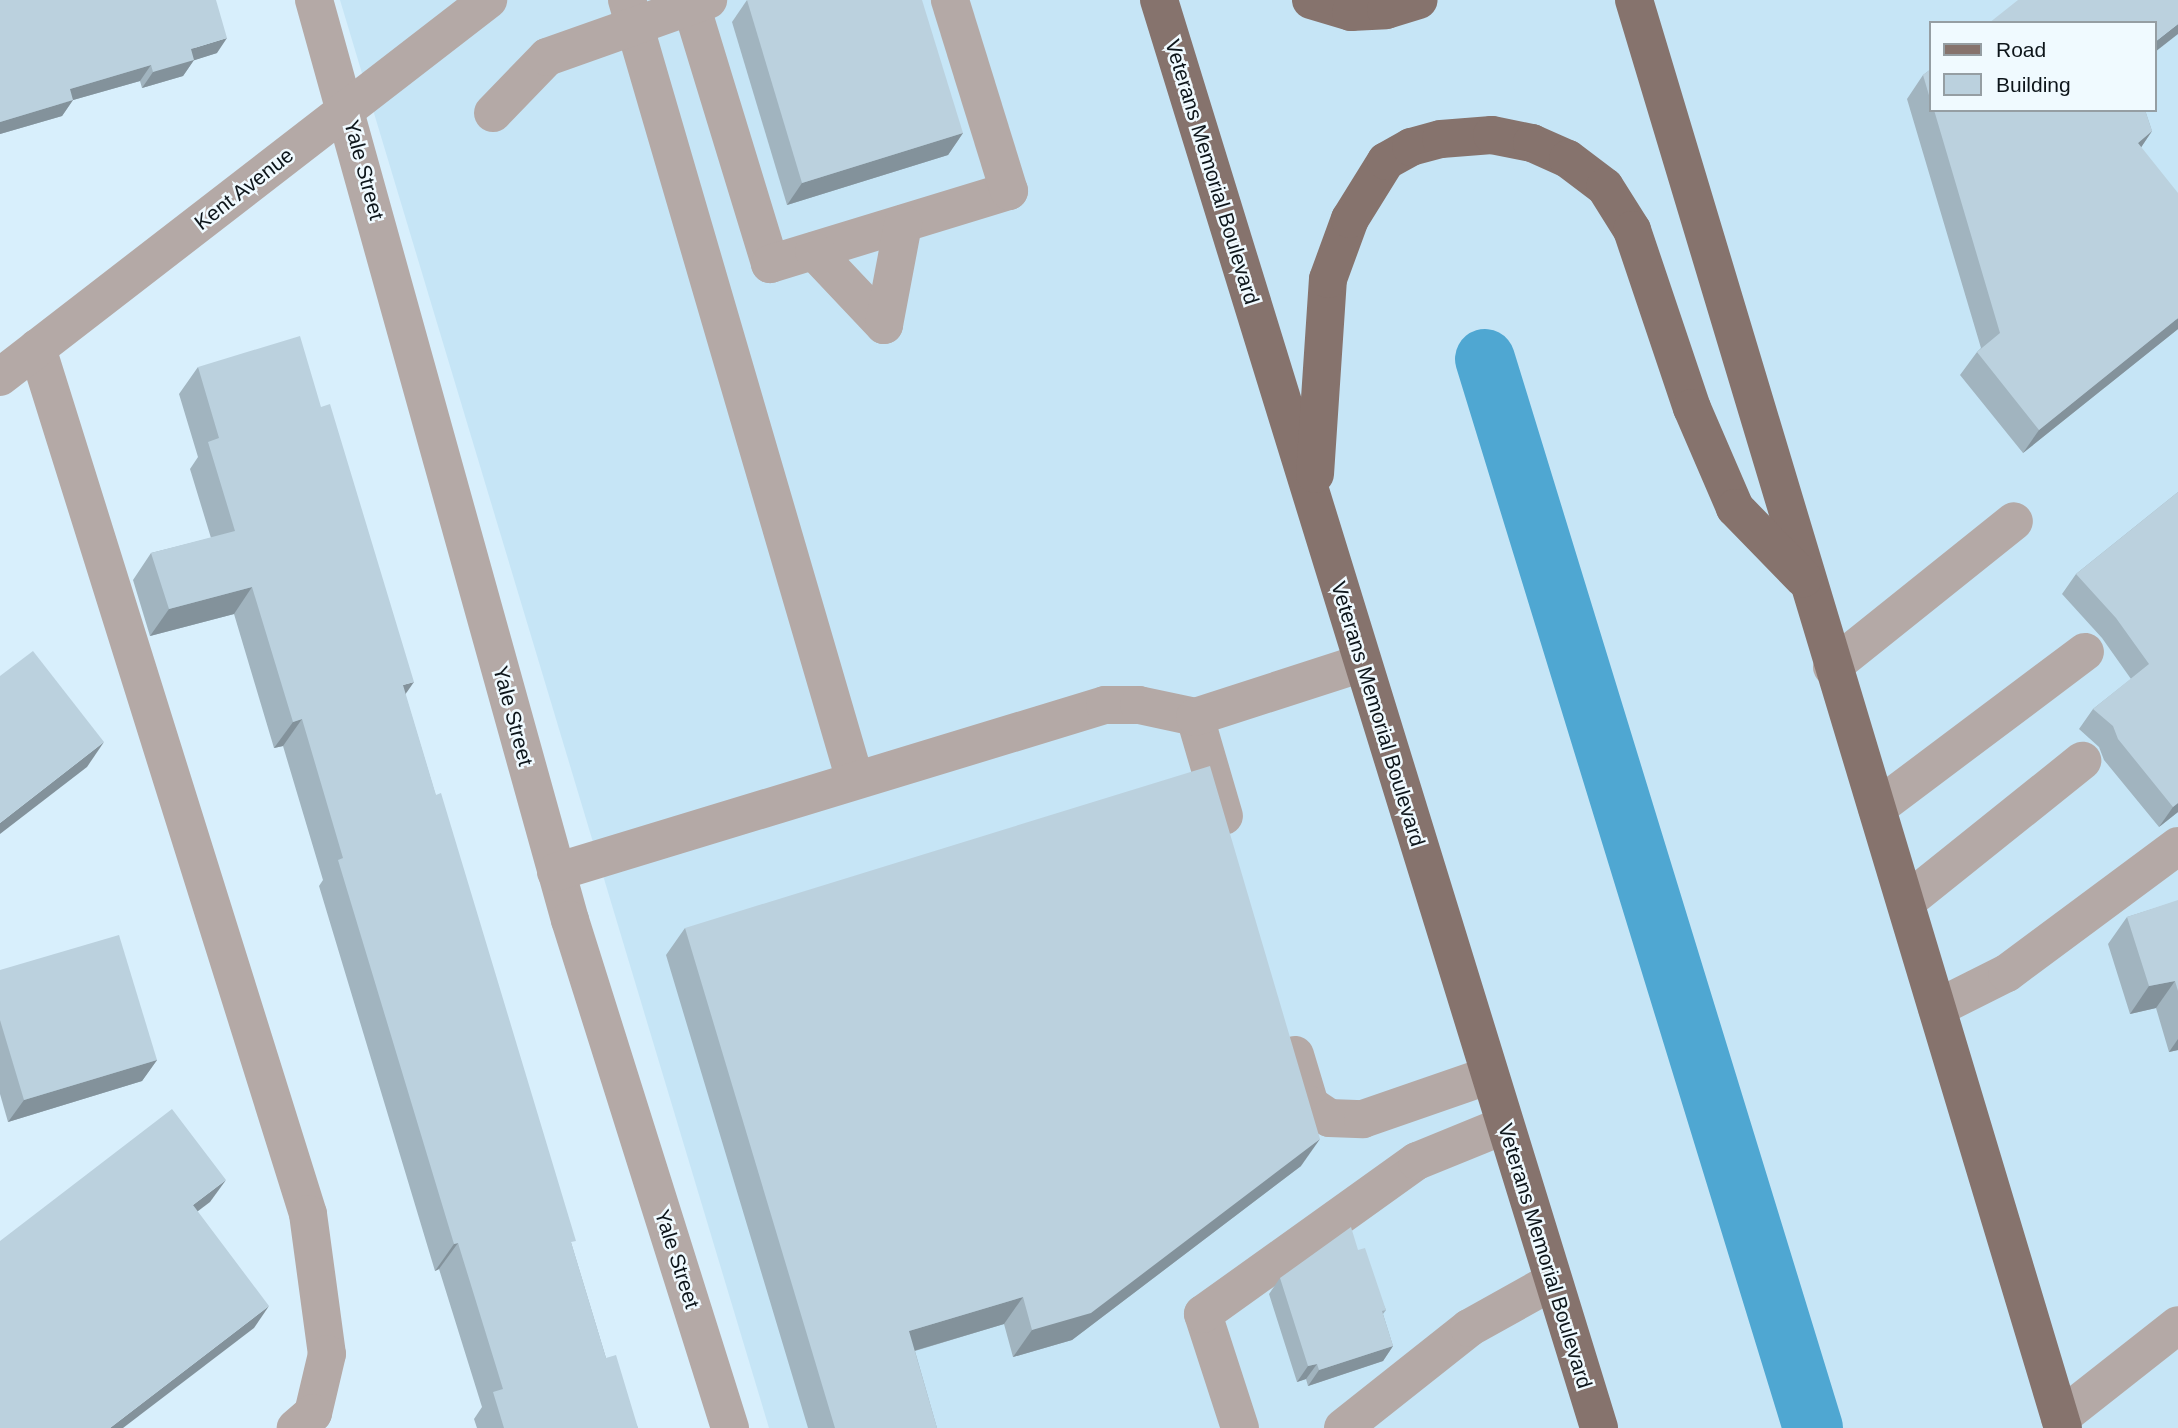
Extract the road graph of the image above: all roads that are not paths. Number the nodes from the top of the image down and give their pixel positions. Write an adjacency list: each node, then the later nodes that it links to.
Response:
1 (313, 0): 10 (street, Yale Street)
2 (488, 0): 10 (street, Kent Avenue)
3 (950, 0): 12 (street)
4 (1159, 0): 16 (main road, Veterans Memorial Boulevard)
5 (1311, 0): 6 (main road)
6 (1419, 0)
7 (1634, 0): 18 (main road)
8 (699, 3): 9 (street); 13 (street)
9 (630, 11): 11 (street); 24 (street)
10 (347, 109): 14 (street, Kent Avenue); 28 (street, Yale Street)
11 (493, 113)
12 (903, 224): 13 (street); 13 (street)
13 (814, 251)
14 (37, 348): 15 (street, Kent Avenue); 37 (street)
15 (0, 377)
16 (1314, 505): 18 (main road); 20 (main road, Veterans Memorial Boulevard)
17 (2014, 521): 21 (street)
18 (1807, 583): 21 (main road)
19 (2085, 652): 25 (street)
20 (1363, 663): 22 (street); 32 (main road, Veterans Memorial Boulevard)
21 (1832, 667): 25 (main road)
22 (1195, 718): 24 (street); 27 (street)
23 (2082, 761): 29 (street)
24 (855, 780): 28 (street)
25 (1877, 808): 29 (main road)
26 (2178, 846): 30 (street)
27 (1234, 851)
28 (556, 872): 38 (street, Yale Street)
29 (1906, 902): 30 (main road)
30 (1937, 1008): 36 (main road)
31 (1286, 1025): 32 (street)
32 (1490, 1075): 33 (main road, Veterans Memorial Boulevard)
33 (1504, 1125): 34 (main road, Veterans Memorial Boulevard); 39 (street)
34 (1553, 1281): 40 (street); 41 (main road, Veterans Memorial Boulevard)
35 (2178, 1325): 36 (street)
36 (2062, 1423)
37 (296, 1428)
38 (730, 1428)
39 (1240, 1428)
40 (1343, 1428)
41 (1599, 1428)

